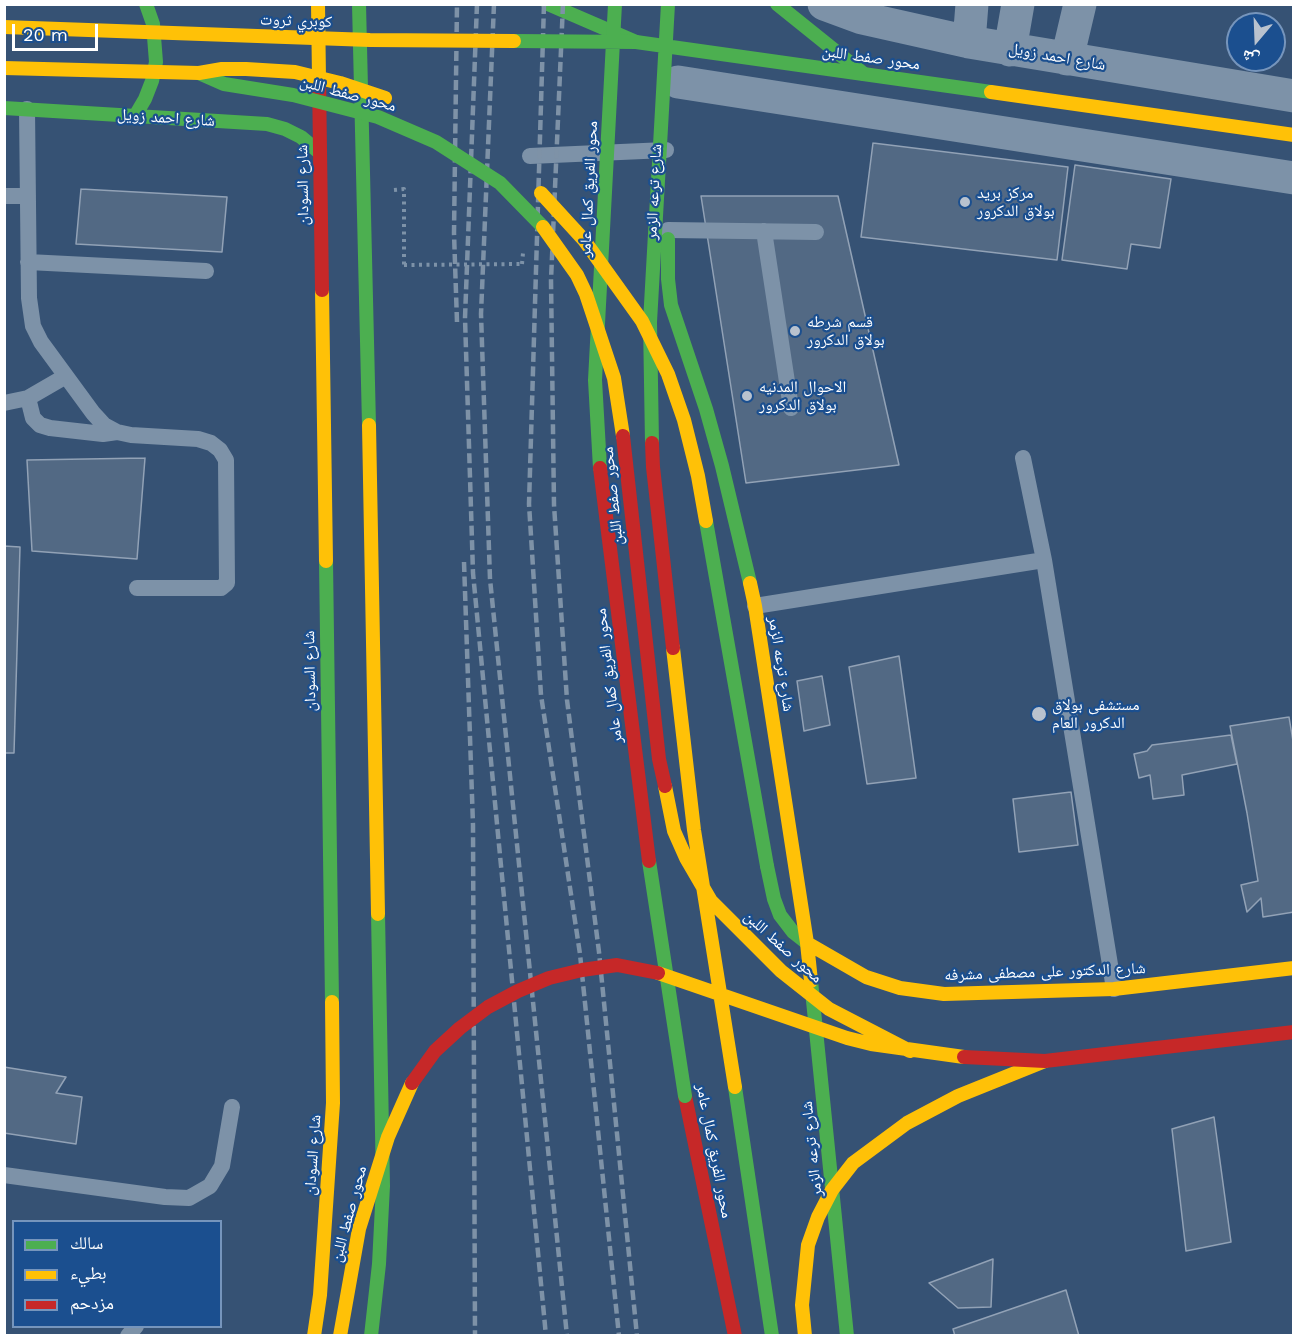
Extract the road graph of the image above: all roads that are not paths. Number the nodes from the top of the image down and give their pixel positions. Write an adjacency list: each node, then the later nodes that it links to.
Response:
1 (146, 4): 28 (main road)
2 (318, 4): 31 (main road, شارع السودان)
3 (360, 4): 61 (main road)
4 (548, 4): 16 (main road, bridge)
5 (615, 4): 62 (main road, محور الفريق كمال عامر, bridge)
6 (668, 4): 63 (main road, محور الفريق كمال عامر, bridge)
7 (777, 4): 22 (main road)
8 (824, 4): 12 (street, شارع احمد زويل)
9 (972, 4): 17 (street)
10 (1018, 4): 18 (street)
11 (1080, 4): 19 (street)
12 (863, 11): 17 (street, شارع احمد زويل)
13 (4, 27): 15 (main road, كوبري ثروت, bridge)
14 (681, 38): 23 (main road, شارع ترعه الزمر)
15 (370, 40): 16 (main road, محور صفط اللبن, bridge)
16 (636, 42): 22 (main road, محور صفط اللبن, bridge)
17 (969, 42): 18 (street, شارع احمد زويل)
18 (1010, 50): 19 (street, شارع احمد زويل)
19 (1067, 59): 24 (street, شارع احمد زويل)
20 (4, 68): 21 (main road, bridge)
21 (199, 73): 25 (main road, bridge); 55 (main road, محور صفط اللبن, bridge)
22 (864, 74): 29 (main road, محور صفط اللبن, bridge)
23 (678, 82): 30 (main road, شارع ترعه الزمر); 33 (street)
24 (1293, 96)
25 (394, 101)
26 (4, 108): 27 (main road, شارع احمد زويل)
27 (27, 109): 28 (main road, شارع احمد زويل); 36 (lane)
28 (135, 116): 31 (main road, شارع احمد زويل)
29 (1293, 135)
30 (672, 150): 32 (lane); 37 (main road, شارع ترعه الزمر)
31 (319, 152): 59 (main road, شارع السودان)
32 (530, 156)
33 (1293, 178)
34 (531, 183): 51 (main road, شارع الدكتور على مصطفى مشرفه, bridge)
35 (4, 196): 36 (lane)
36 (28, 196): 40 (lane)
37 (668, 230): 38 (lane); 50 (main road, شارع ترعه الزمر)
38 (764, 231): 39 (lane); 45 (lane)
39 (816, 232)
40 (28, 262): 41 (lane); 42 (lane)
41 (206, 271)
42 (66, 376): 43 (lane); 46 (lane)
43 (28, 398): 44 (lane); 46 (lane)
44 (4, 403)
45 (791, 408)
46 (117, 432): 49 (lane)
47 (1023, 458): 48 (lane)
48 (1044, 560): 50 (lane); 53 (lane)
49 (137, 588)
50 (755, 606): 51 (main road, شارع ترعه الزمر)
51 (807, 943): 53 (main road, شارع الدكتور على مصطفى مشرفه); 65 (main road, شارع ترعه الزمر)
52 (1293, 968): 53 (main road, شارع الدكتور على مصطفى مشرفه)
53 (1114, 989)
54 (1293, 1032): 56 (main road, محور صفط اللبن, bridge)
55 (910, 1051): 56 (main road, محور صفط اللبن, bridge); 60 (main road, محور صفط اللبن, bridge)
56 (1044, 1061): 64 (main road, bridge)
57 (232, 1107): 58 (lane)
58 (4, 1174)
59 (314, 1335)
60 (340, 1335)
61 (371, 1335)
62 (735, 1335)
63 (772, 1335)
64 (805, 1335)
65 (847, 1335)

